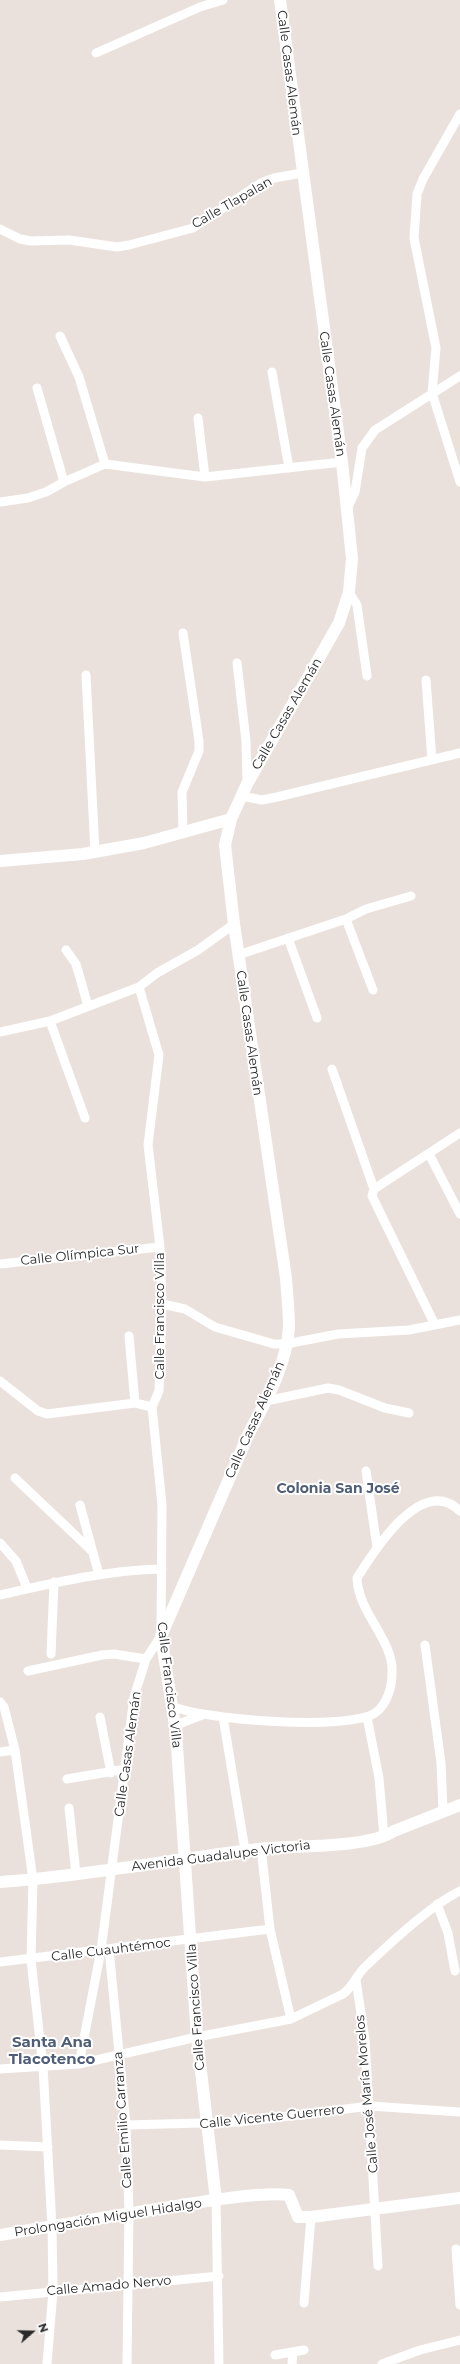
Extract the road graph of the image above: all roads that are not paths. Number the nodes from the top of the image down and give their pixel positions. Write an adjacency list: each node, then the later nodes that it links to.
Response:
1 (223, 0): 3 (street)
2 (280, 0): 5 (street, Calle Casas Alemán)
3 (96, 53)
4 (460, 114): 11 (street)
5 (302, 173): 6 (street, Calle Tlapalan); 13 (street, Calle Casas Alemán)
6 (0, 229)
7 (60, 336): 14 (street)
8 (272, 372): 15 (street)
9 (459, 379): 11 (street)
10 (37, 388): 17 (street)
11 (432, 393): 18 (street); 20 (street)
12 (198, 418): 16 (street)
13 (342, 462): 15 (street); 20 (street, Calle Casas Alemán)
14 (105, 464): 16 (street); 17 (street)
15 (289, 468): 16 (street)
16 (205, 477)
17 (64, 482): 19 (street)
18 (460, 482)
19 (0, 502)
20 (347, 509): 21 (street, Calle Casas Alemán)
21 (350, 592): 25 (street); 29 (street, Calle Casas Alemán)
22 (183, 634): 32 (street)
23 (237, 663): 29 (street)
24 (86, 675): 33 (street)
25 (367, 676)
26 (426, 680): 28 (street)
27 (460, 753): 28 (street)
28 (432, 760): 30 (street)
29 (247, 784): 30 (street, Calle Casas Alemán)
30 (241, 796): 31 (street, Calle Casas Alemán)
31 (231, 819): 32 (street); 37 (street, Calle Casas Alemán)
32 (183, 833): 33 (street)
33 (95, 852): 34 (street)
34 (0, 862)
35 (411, 896): 36 (street)
36 (346, 919): 38 (street); 42 (street)
37 (234, 924): 40 (street, Calle Casas Alemán); 41 (street)
38 (288, 938): 40 (street); 44 (street)
39 (66, 950): 43 (street)
40 (238, 955): 59 (street, Calle Casas Alemán)
41 (139, 987): 43 (street); 53 (street, Calle Francisco Villa)
42 (373, 990)
43 (88, 1006): 45 (street)
44 (317, 1018)
45 (50, 1021): 46 (street); 48 (street)
46 (0, 1032)
47 (332, 1069): 51 (street)
48 (85, 1118)
49 (460, 1133): 50 (street)
50 (429, 1154): 51 (street); 52 (street)
51 (374, 1189): 57 (street)
52 (460, 1214)
53 (160, 1247): 54 (street, Calle Olímpica Sur); 55 (street, Calle Francisco Villa)
54 (0, 1264)
55 (162, 1304): 59 (street); 63 (street, Calle Francisco Villa)
56 (460, 1320): 57 (street)
57 (435, 1325): 59 (street)
58 (129, 1336): 62 (street)
59 (286, 1344): 61 (street, Calle Casas Alemán)
60 (0, 1382): 62 (street)
61 (266, 1401): 64 (street); 77 (street, Calle Casas Alemán)
62 (135, 1403): 63 (street)
63 (152, 1407): 72 (street, Calle Francisco Villa)
64 (409, 1413)
65 (366, 1471): 70 (street)
66 (15, 1478): 71 (street)
67 (80, 1505): 71 (street)
68 (460, 1511): 70 (street)
69 (0, 1543): 75 (street)
70 (377, 1547): 87 (street)
71 (93, 1552): 73 (street)
72 (162, 1570): 73 (street); 77 (street, Calle Francisco Villa)
73 (99, 1575): 74 (street)
74 (54, 1582): 75 (street); 79 (street)
75 (27, 1588): 76 (street)
76 (0, 1595)
77 (161, 1636): 80 (street, Calle Casas Alemán); 83 (street, Calle Francisco Villa)
78 (425, 1645): 96 (street)
79 (51, 1654)
80 (146, 1660): 81 (street); 91 (street, Calle Casas Alemán)
81 (28, 1671)
82 (2, 1704): 89 (street)
83 (172, 1706): 84 (street); 88 (street, Calle Francisco Villa)
84 (204, 1714): 86 (street); 88 (street)
85 (100, 1717): 92 (street)
86 (223, 1717): 87 (street); 99 (street)
87 (367, 1717): 97 (street)
88 (176, 1732): 100 (street, Calle Francisco Villa)
89 (15, 1750): 90 (street); 103 (street)
90 (0, 1752)
91 (126, 1769): 92 (street); 101 (street, Calle Casas Alemán)
92 (111, 1773): 93 (street)
93 (67, 1779)
94 (460, 1805): 96 (street, Avenida Guadalupe Victoria)
95 (69, 1808): 102 (street)
96 (443, 1811): 97 (street, Avenida Guadalupe Victoria)
97 (384, 1837): 98 (street, Avenida Guadalupe Victoria)
98 (261, 1848): 99 (street, Avenida Guadalupe Victoria); 107 (street)
99 (245, 1850): 100 (street, Avenida Guadalupe Victoria)
100 (185, 1860): 101 (street, Avenida Guadalupe Victoria); 108 (street, Calle Francisco Villa)
101 (112, 1869): 102 (street, Avenida Guadalupe Victoria); 109 (street, Calle Casas Alemán)
102 (76, 1874): 103 (street, Avenida Guadalupe Victoria)
103 (33, 1880): 104 (street, Avenida Guadalupe Victoria); 110 (street)
104 (0, 1882)
105 (460, 1891): 106 (street)
106 (438, 1904): 112 (street); 113 (street)
107 (270, 1929): 108 (street, Calle Cuauhtémoc); 114 (street)
108 (191, 1940): 109 (street, Calle Cuauhtémoc); 115 (street, Calle Francisco Villa)
109 (105, 1949): 110 (street, Calle Cuauhtémoc); 116 (street, Calle Emilio Carranza); 117 (street, Calle Casas Alemán)
110 (32, 1960): 111 (street, Calle Cuauhtémoc); 118 (street)
111 (0, 1962)
112 (455, 1971)
113 (356, 1980): 114 (street); 120 (street, Calle José María Morelos)
114 (291, 2019): 115 (street)
115 (197, 2037): 116 (street); 122 (street, Calle Francisco Villa)
116 (119, 2056): 117 (street); 123 (street, Calle Emilio Carranza)
117 (79, 2064): 118 (street)
118 (43, 2067): 119 (street); 125 (street)
119 (0, 2069)
120 (370, 2106): 121 (street, Calle Vicente Guerrero); 122 (street, Calle Vicente Guerrero); 128 (street, Calle José María Morelos)
121 (460, 2112)
122 (207, 2124): 123 (street, Calle Vicente Guerrero); 127 (street, Calle Francisco Villa)
123 (126, 2125): 129 (street, Calle Emilio Carranza)
124 (0, 2145): 125 (street)
125 (48, 2147): 131 (street)
126 (460, 2198): 128 (street)
127 (216, 2200): 129 (street, Prolongación Miguel Hidalgo); 130 (street, Prolongación Miguel Hidalgo); 135 (street, Calle Francisco Villa)
128 (376, 2208): 130 (street); 134 (street, Calle José María Morelos)
129 (129, 2212): 131 (street, Prolongación Miguel Hidalgo); 136 (street, Calle Emilio Carranza)
130 (311, 2217): 139 (street)
131 (52, 2226): 132 (street, Prolongación Miguel Hidalgo); 137 (street)
132 (0, 2235)
133 (456, 2249): 140 (street)
134 (378, 2266)
135 (219, 2276): 136 (street, Calle Amado Nervo); 147 (street, Calle Francisco Villa)
136 (127, 2284): 137 (street, Calle Amado Nervo); 146 (street, Calle Emilio Carranza)
137 (53, 2291): 138 (street, Calle Amado Nervo); 145 (street)
138 (0, 2297)
139 (304, 2303)
140 (460, 2305)
141 (460, 2340): 149 (street)
142 (304, 2350): 143 (street)
143 (293, 2352): 144 (street); 148 (street)
144 (275, 2355)
145 (47, 2364)
146 (127, 2364)
147 (219, 2364)
148 (292, 2364)
149 (382, 2364)

